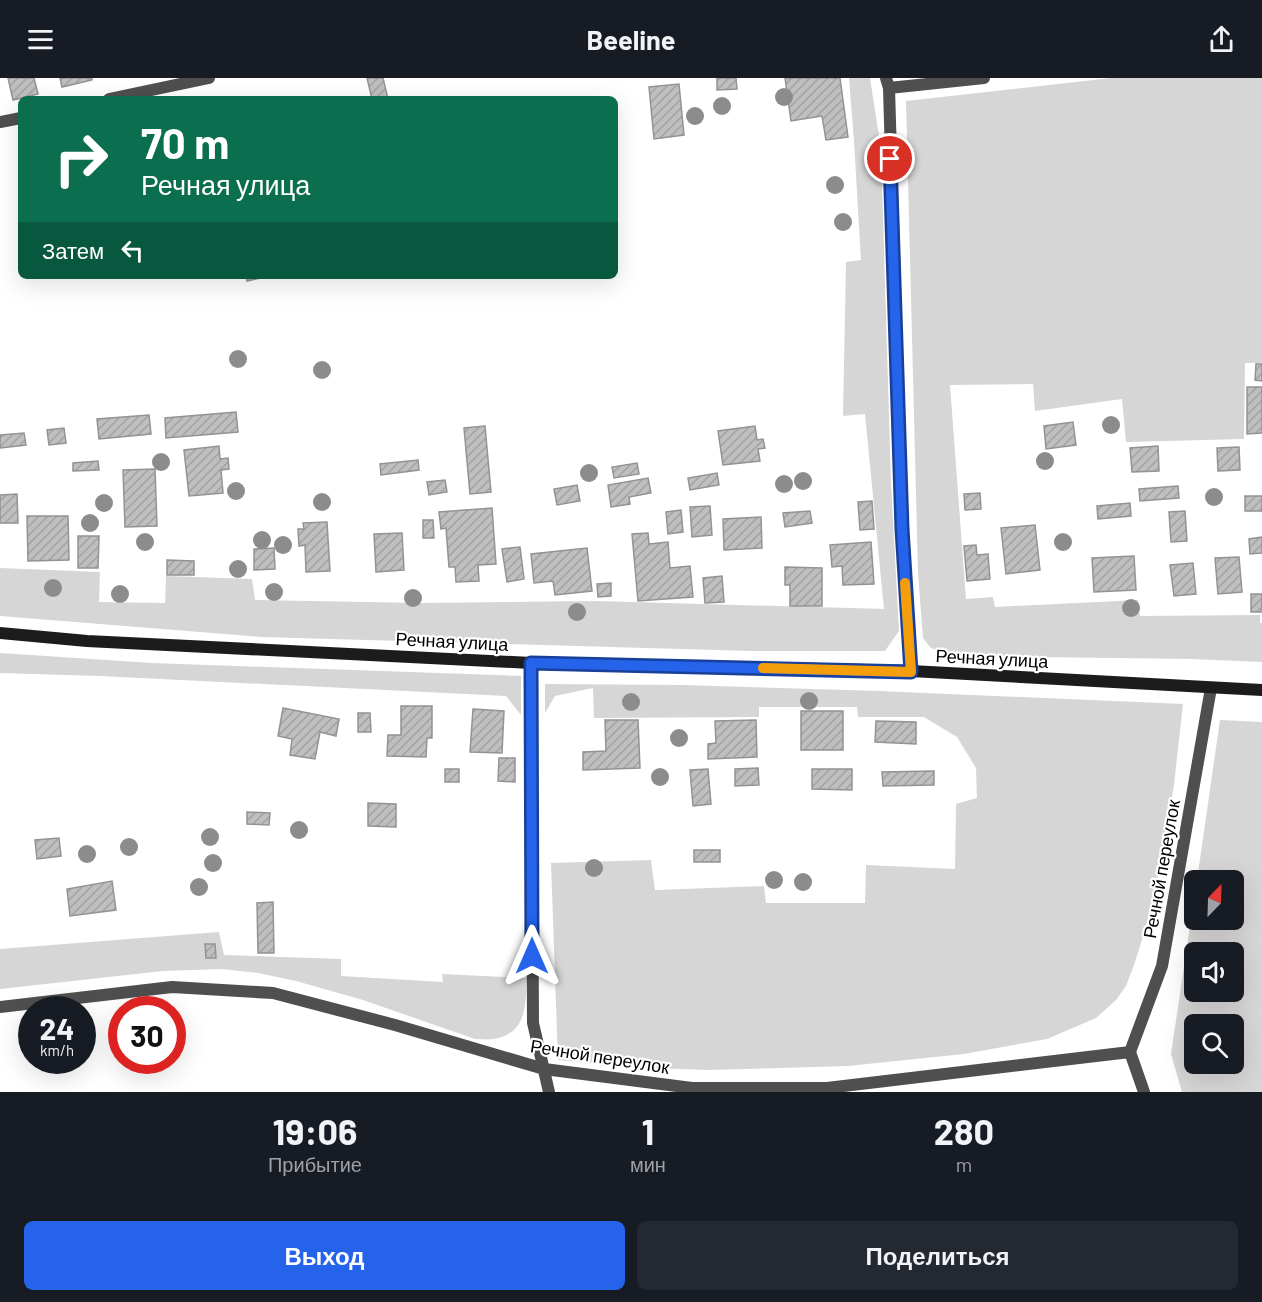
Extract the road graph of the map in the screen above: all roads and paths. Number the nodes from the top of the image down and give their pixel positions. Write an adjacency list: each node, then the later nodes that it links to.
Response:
1 (209, 78): 4 (street)
2 (984, 78): 3 (street)
3 (887, 83): 9 (street)
4 (123, 96)
5 (18, 119): 6 (street)
6 (0, 122)
7 (0, 633): 8 (street, Речная улица)
8 (531, 663): 9 (street, Речная улица); 14 (street)
9 (911, 672): 10 (street, Речная улица)
10 (1211, 688): 11 (street, Речная улица); 13 (street, Речной переулок)
11 (1262, 690)
12 (0, 1007): 14 (street, Речной переулок)
13 (1130, 1052): 14 (street, Речной переулок); 16 (street)
14 (543, 1069): 15 (street)
15 (549, 1092)
16 (1144, 1092)

